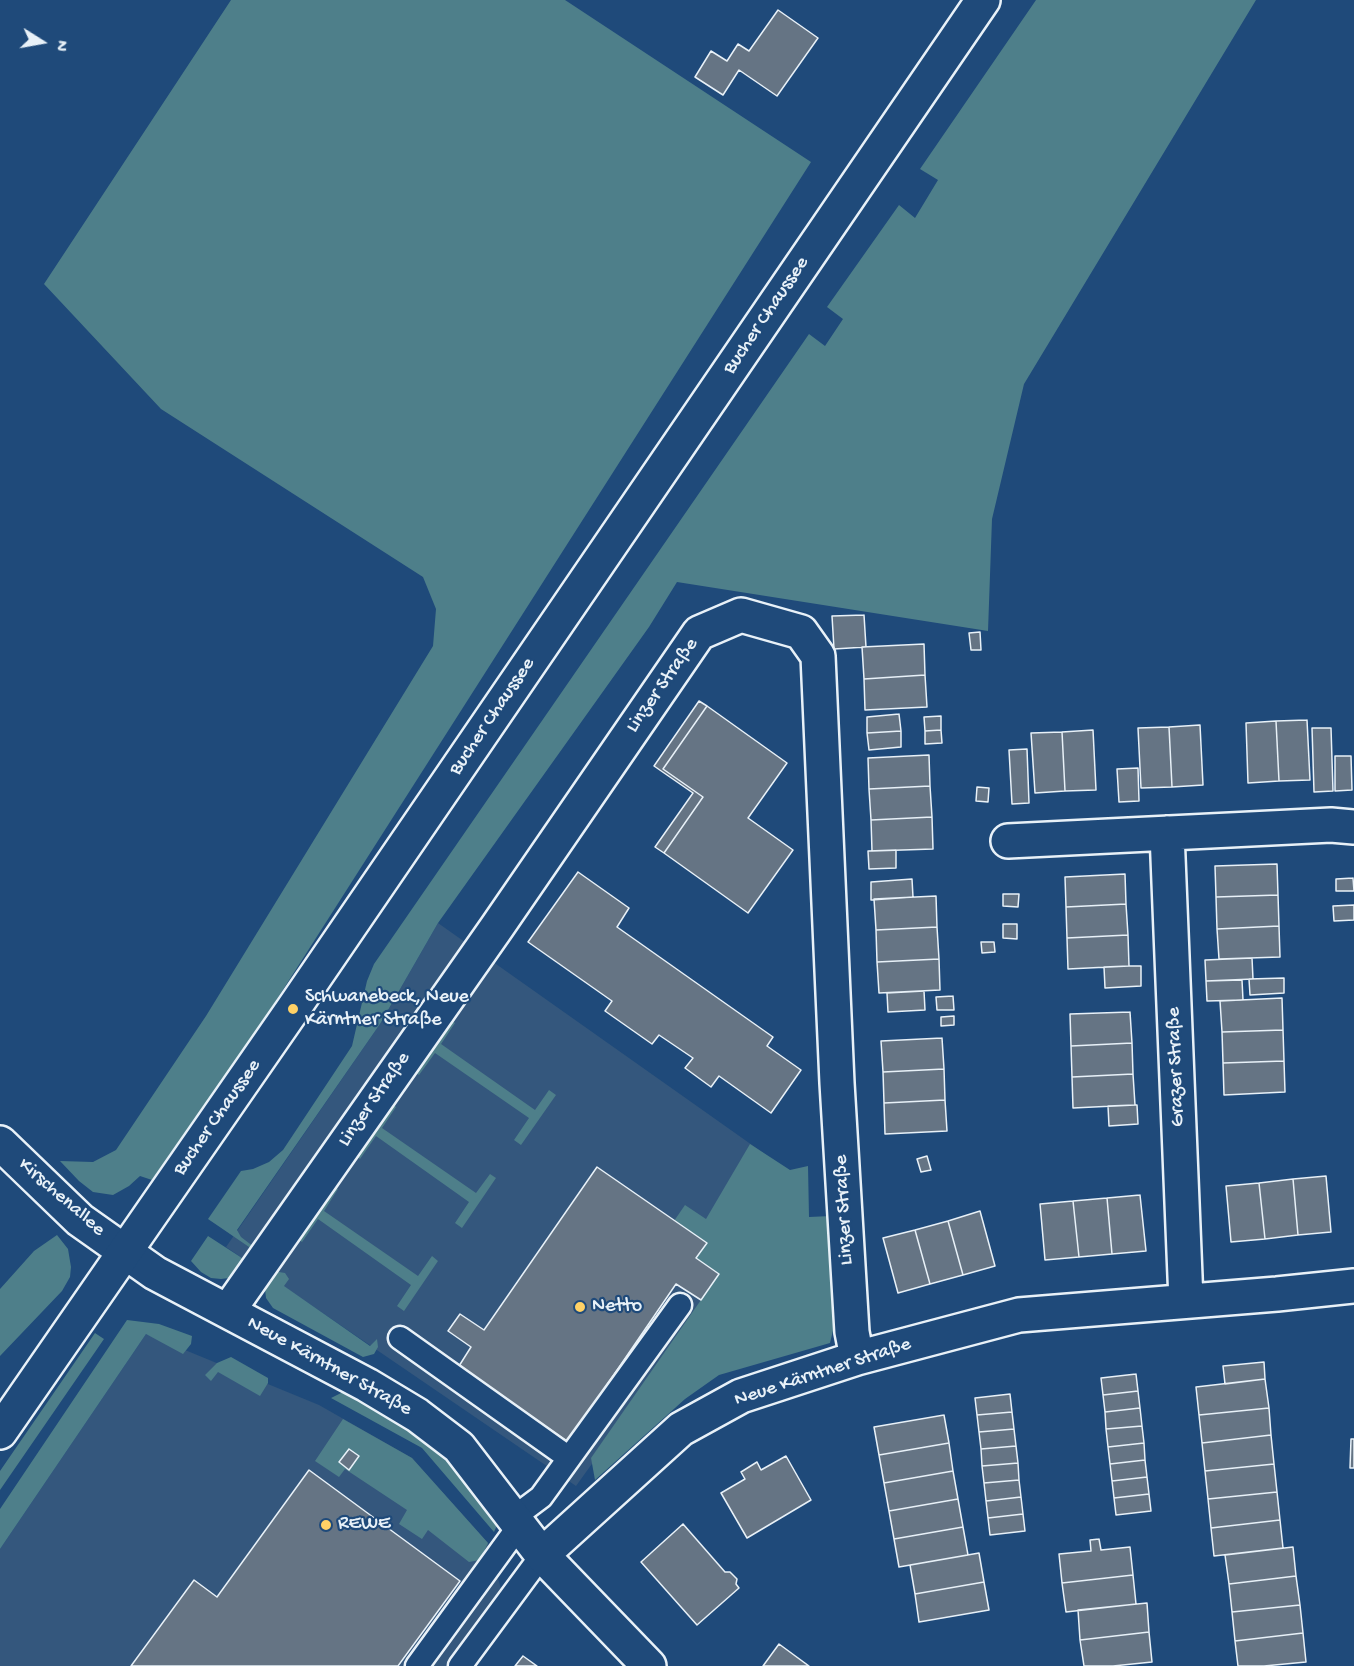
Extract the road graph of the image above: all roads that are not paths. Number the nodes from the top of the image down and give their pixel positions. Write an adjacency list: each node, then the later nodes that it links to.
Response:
1 (983, 0): 6 (street, Bucher Chaussee)
2 (1354, 827): 3 (street)
3 (1167, 833): 4 (street); 8 (street, Grazer Straße)
4 (1008, 841)
5 (0, 1143): 6 (street, Kirschenallee)
6 (125, 1251): 10 (street, Neue Kärntner Straße); 13 (street, Bucher Chaussee)
7 (1354, 1286): 8 (street, Neue Kärntner Straße)
8 (1186, 1301): 12 (street, Neue Kärntner Straße)
9 (680, 1305): 14 (lane)
10 (228, 1311): 12 (street, Linzer Straße); 15 (street, Neue Kärntner Straße)
11 (400, 1338): 14 (lane)
12 (857, 1358): 16 (street, Neue Kärntner Straße)
13 (0, 1432)
14 (569, 1458): 15 (lane)
15 (516, 1522): 16 (street, Neue Kärntner Straße); 17 (lane)
16 (542, 1555): 18 (lane); 19 (street)
17 (417, 1666)
18 (460, 1666)
19 (649, 1666)

